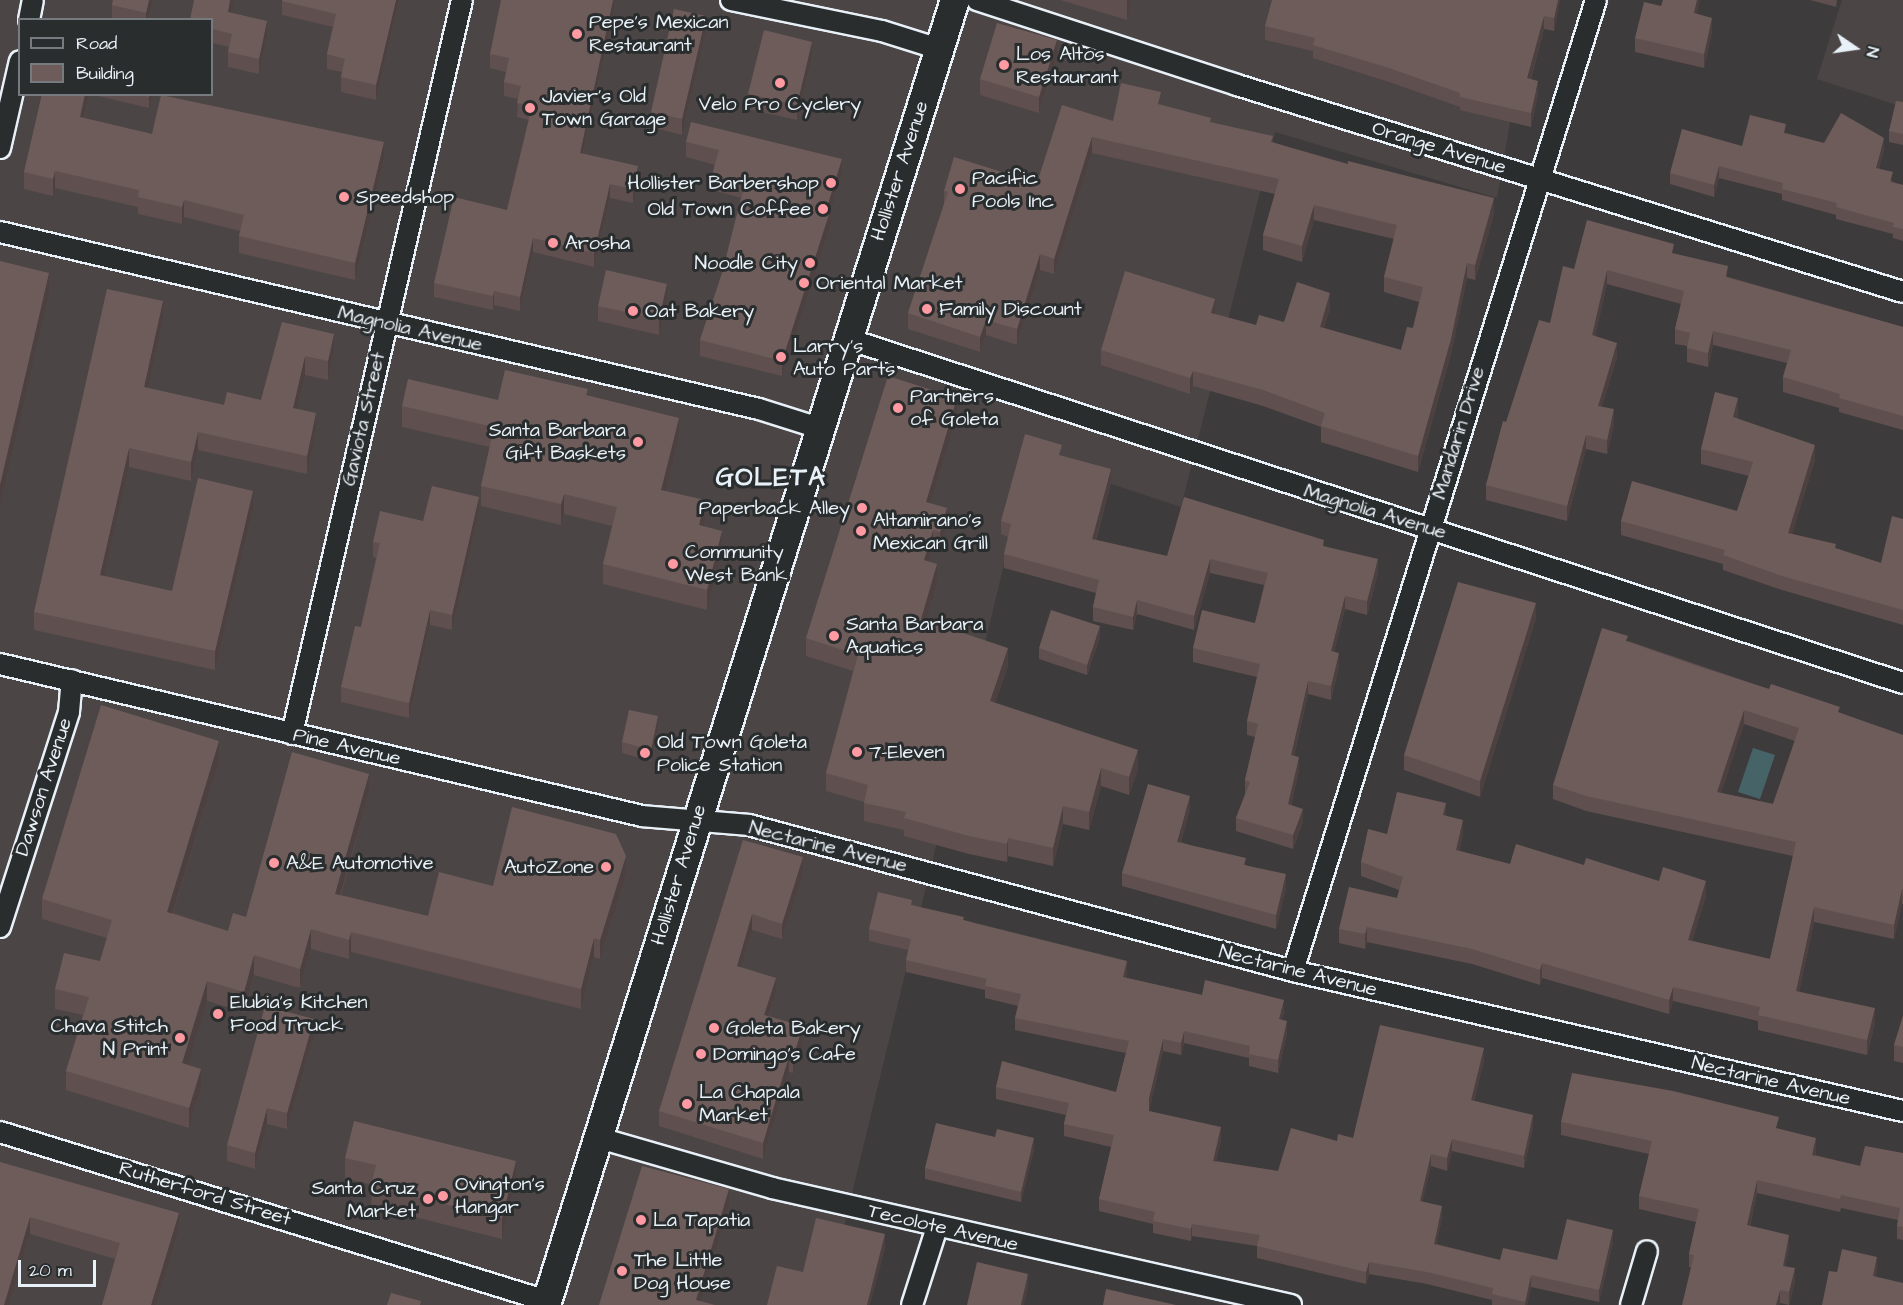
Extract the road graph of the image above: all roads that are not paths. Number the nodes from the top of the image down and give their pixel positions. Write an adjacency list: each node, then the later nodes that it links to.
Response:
1 (33, 0): 7 (street)
2 (462, 0): 14 (street, Gaviota Street)
3 (731, 0): 8 (street)
4 (955, 0): 8 (main road, Hollister Avenue)
5 (977, 0): 11 (street, Orange Avenue)
6 (1596, 0): 11 (street, Mandarin Drive)
7 (29, 18)
8 (939, 50): 15 (main road, Hollister Avenue)
9 (18, 70): 10 (street)
10 (0, 148)
11 (1539, 179): 13 (street, Orange Avenue); 17 (street, Mandarin Drive)
12 (0, 232): 14 (street, Magnolia Avenue)
13 (1903, 292)
14 (385, 323): 16 (street, Magnolia Avenue); 21 (street, Gaviota Street)
15 (848, 339): 16 (main road, Hollister Avenue); 17 (street, Magnolia Avenue)
16 (819, 428): 22 (main road, Hollister Avenue)
17 (1429, 529): 20 (street, Magnolia Avenue); 24 (street, Mandarin Drive)
18 (0, 664): 19 (street, Pine Avenue)
19 (72, 680): 21 (street, Pine Avenue); 23 (street, Dawson Avenue)
20 (1903, 683)
21 (292, 734): 22 (street, Pine Avenue)
22 (696, 821): 24 (street, Nectarine Avenue); 27 (main road, Hollister Avenue)
23 (0, 927)
24 (1293, 971): 25 (street, Nectarine Avenue)
25 (1903, 1111)
26 (0, 1132): 30 (street, Rutherford Street)
27 (599, 1138): 28 (street, Tecolote Avenue); 30 (main road, Hollister Avenue)
28 (937, 1227): 31 (street, Tecolote Avenue); 32 (street)
29 (1647, 1251): 33 (street)
30 (546, 1303)
31 (1279, 1304)
32 (912, 1305)
33 (1631, 1305)

